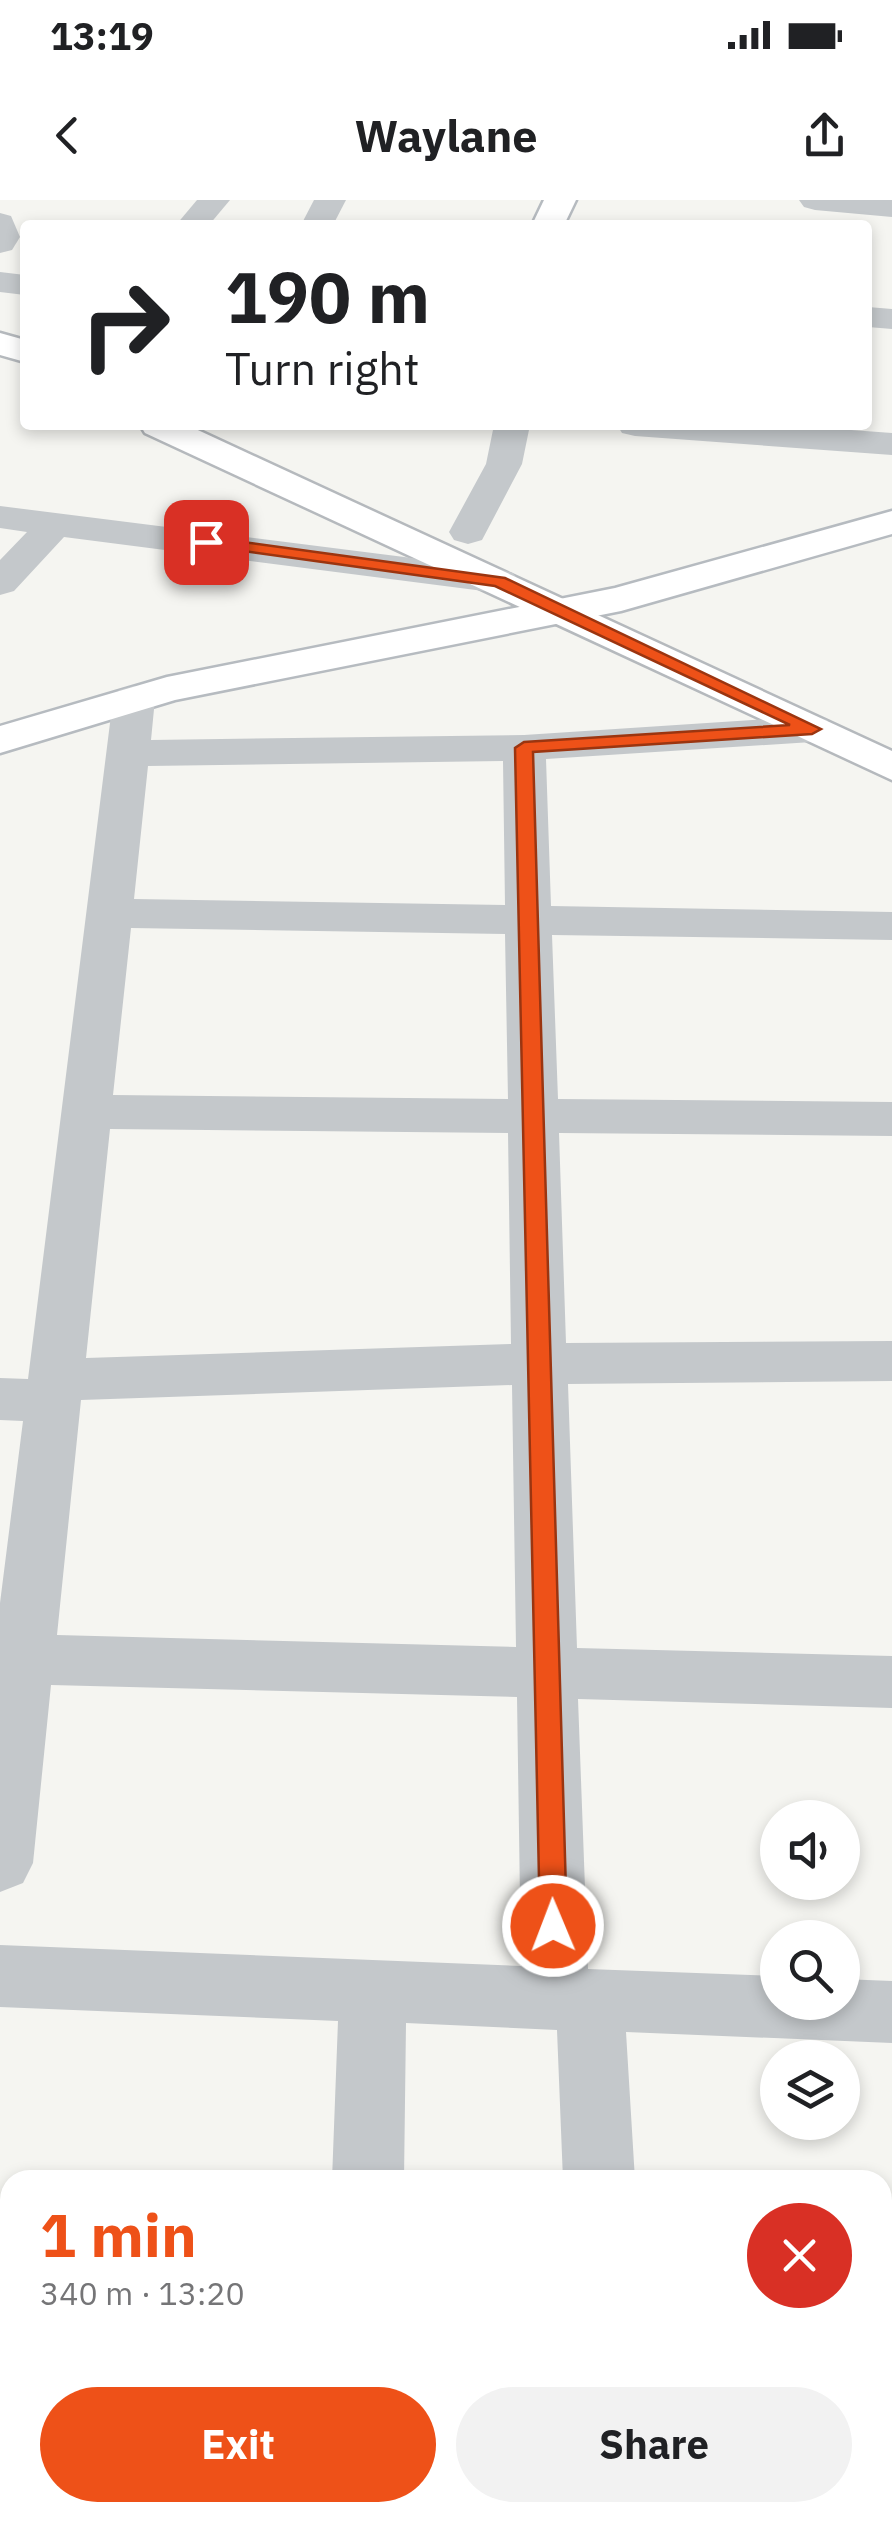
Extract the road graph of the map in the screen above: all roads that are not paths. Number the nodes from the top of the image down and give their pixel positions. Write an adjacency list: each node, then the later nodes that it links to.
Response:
1 (214, 200): 4 (street)
2 (815, 200): 3 (street)
3 (892, 208)
4 (196, 220)
5 (0, 223): 6 (street)
6 (0, 243)
7 (169, 430): 16 (main road)
8 (233, 430): 15 (main road)
9 (511, 430): 15 (street)
10 (702, 430): 11 (street)
11 (892, 444)
12 (0, 517): 13 (street)
13 (56, 522): 16 (street); 17 (street)
14 (892, 522): 18 (main road)
15 (468, 532): 18 (main road)
16 (499, 582): 19 (main road)
17 (0, 583)
18 (621, 599): 19 (main road); 20 (main road)
19 (561, 611): 21 (main road); 22 (main road)
20 (675, 624)
21 (134, 699): 23 (main road); 25 (street)
22 (812, 729): 24 (street); 26 (main road)
23 (0, 740)
24 (524, 748): 25 (street); 28 (street)
25 (128, 753): 27 (street)
26 (892, 767)
27 (109, 913): 28 (street); 30 (street)
28 (528, 921): 29 (street); 31 (street)
29 (892, 926)
30 (86, 1112): 31 (street); 35 (street)
31 (533, 1113): 32 (street); 34 (street)
32 (892, 1118)
33 (892, 1361): 34 (street)
34 (540, 1364): 35 (street); 37 (street)
35 (36, 1393): 36 (street)
36 (24, 1658): 37 (street); 39 (street)
37 (547, 1674): 38 (street); 42 (street)
38 (892, 1682)
39 (0, 1863)
40 (0, 1976): 41 (street)
41 (372, 1991): 42 (street); 44 (street)
42 (572, 1999): 43 (street); 45 (street)
43 (892, 2012)
44 (368, 2170)
45 (598, 2170)

